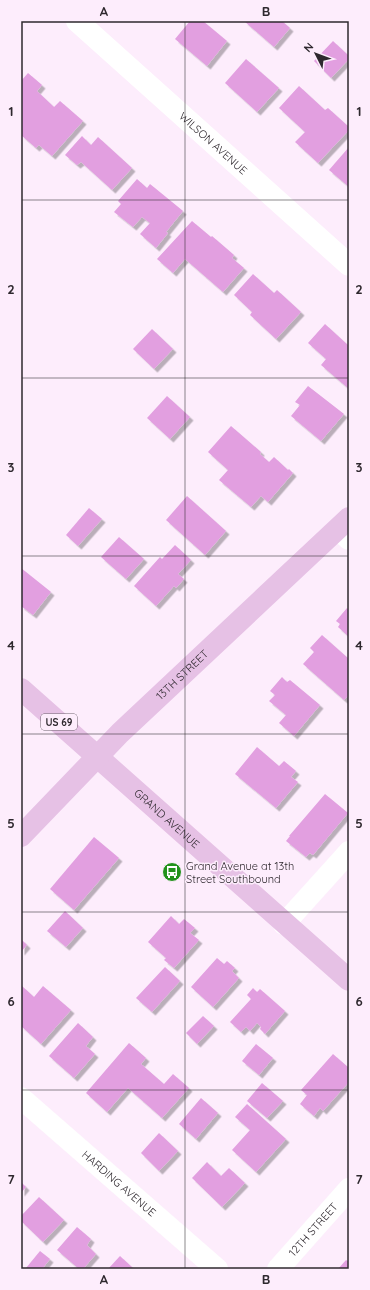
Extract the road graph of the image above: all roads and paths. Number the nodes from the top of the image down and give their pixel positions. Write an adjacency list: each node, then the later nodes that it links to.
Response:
1 (77, 21): 2 (street, WILSON AVENUE)
2 (349, 265)
3 (345, 529): 5 (main road, 13TH STREET)
4 (21, 688): 5 (main road, GRAND AVENUE / US 69)
5 (97, 756): 6 (main road, 13TH STREET); 8 (main road, GRAND AVENUE)
6 (21, 836)
7 (349, 852): 8 (street)
8 (284, 924): 9 (main road, GRAND AVENUE)
9 (349, 980)
10 (21, 1098): 12 (street, HARDING AVENUE)
11 (349, 1189): 13 (street, 12TH STREET)
12 (217, 1269)
13 (278, 1269)

